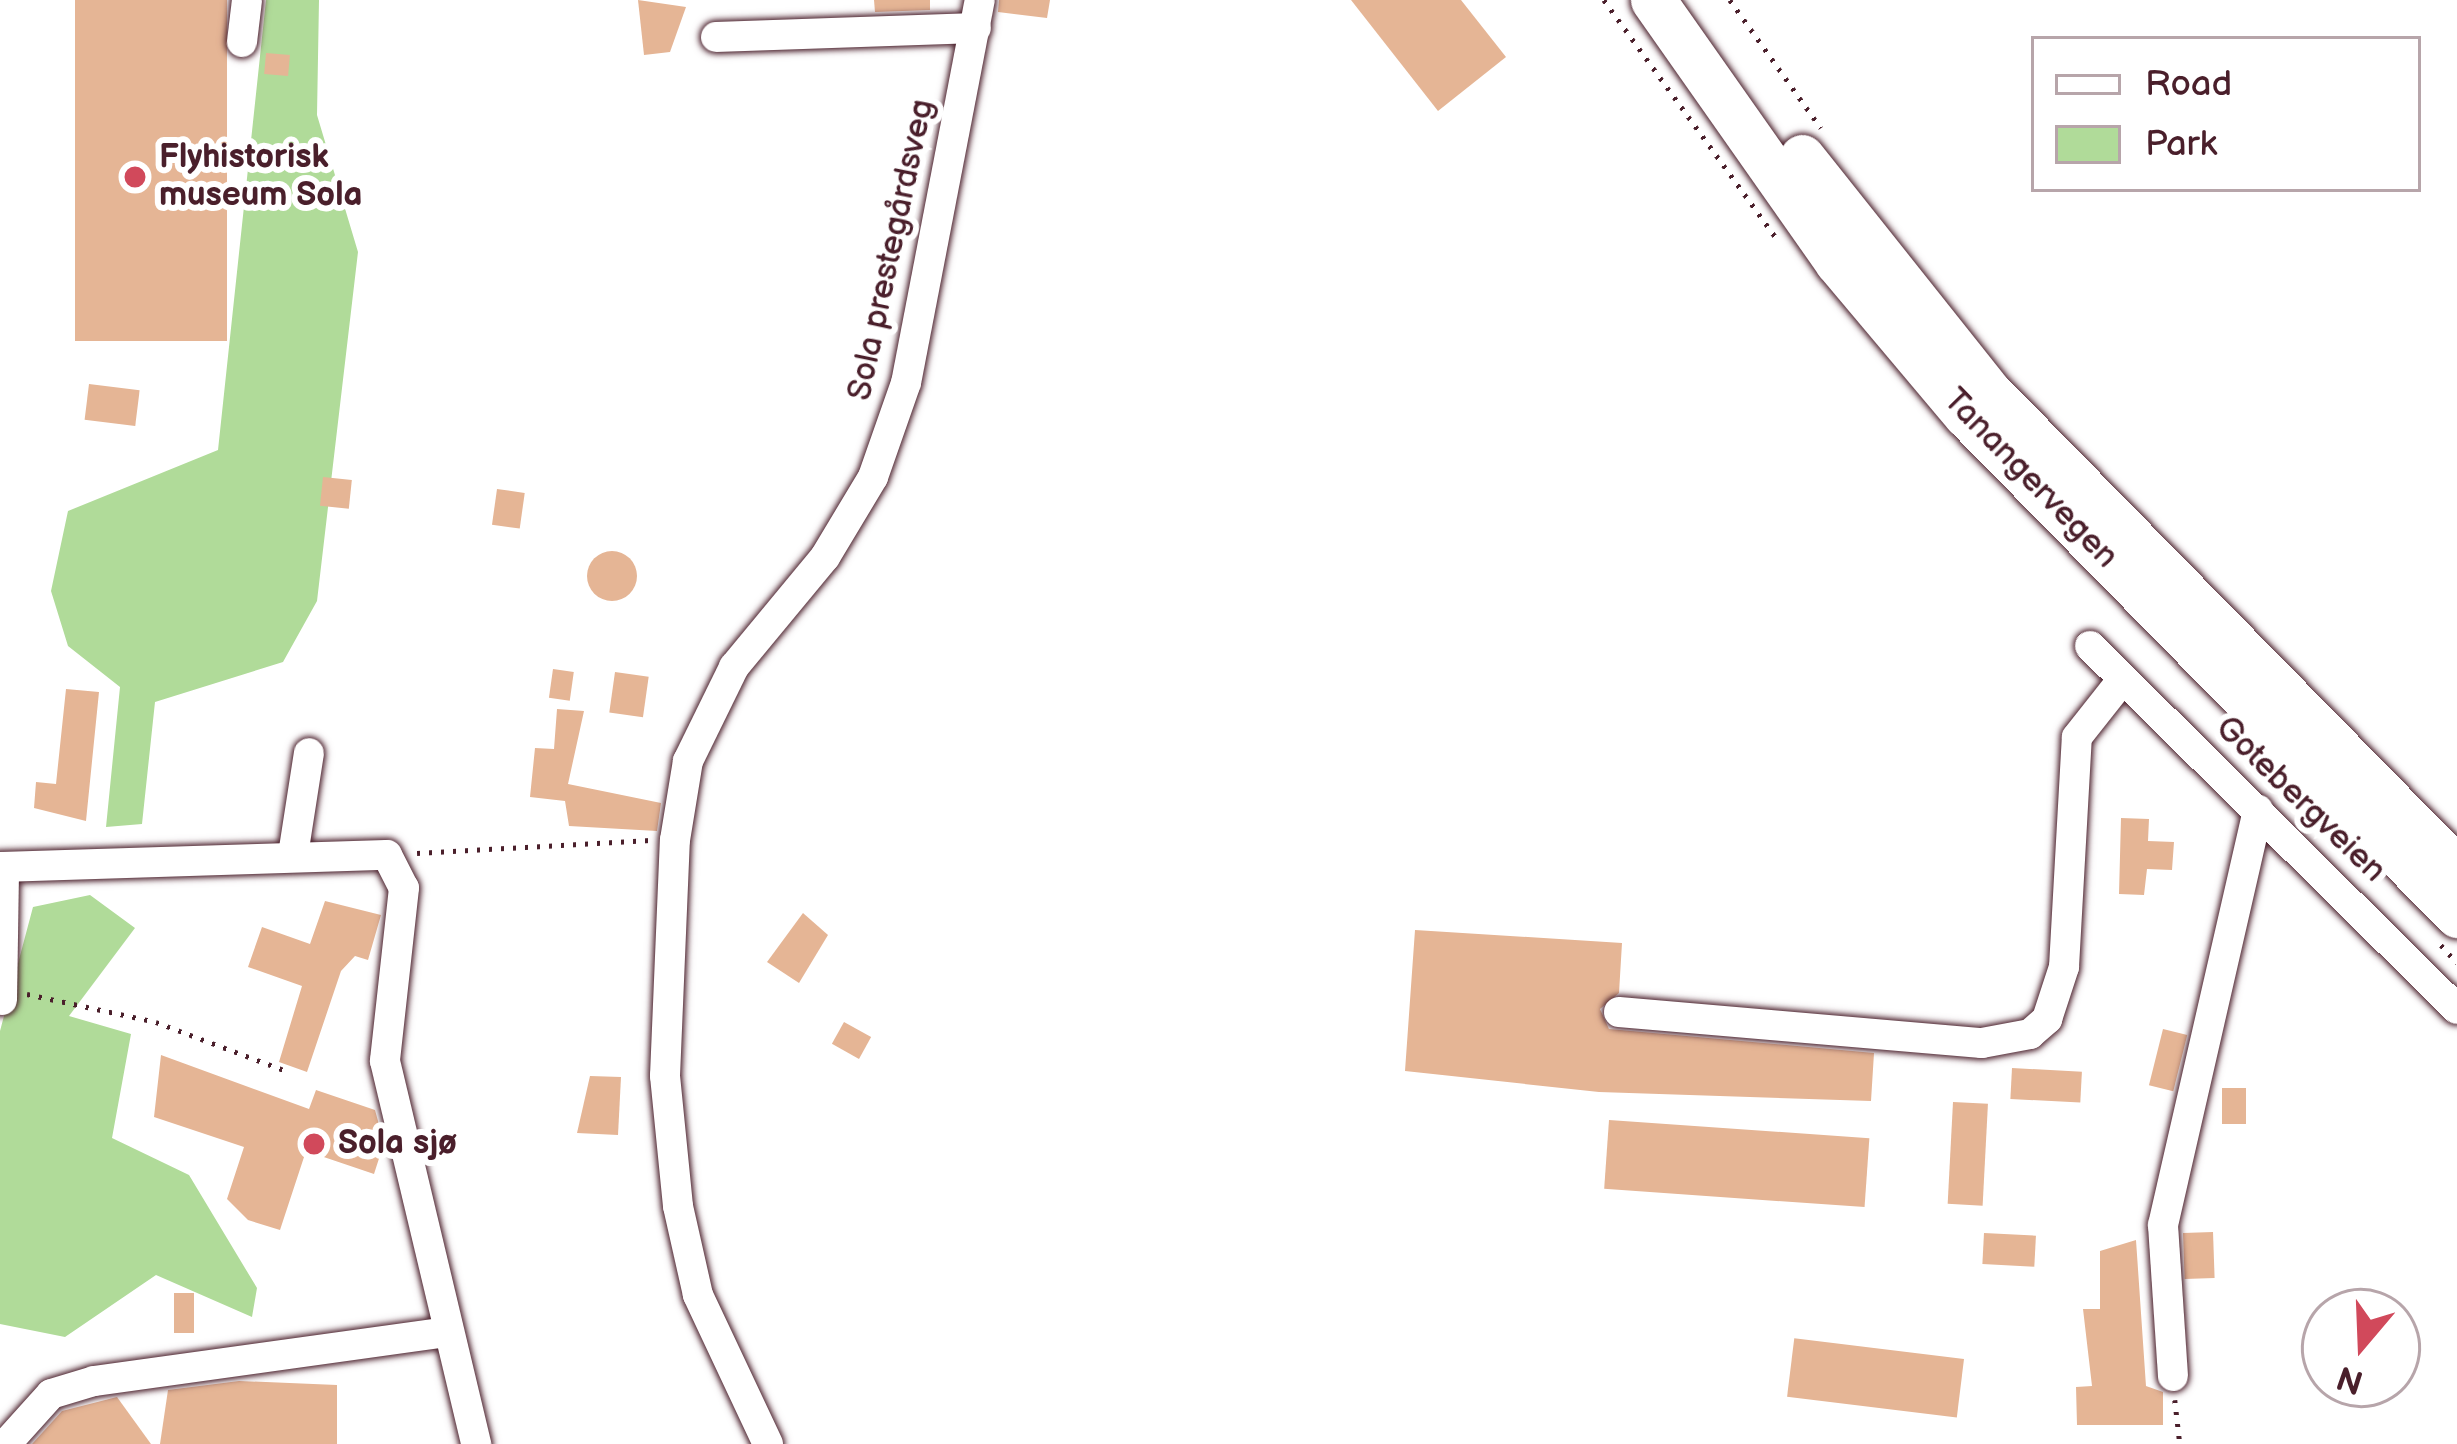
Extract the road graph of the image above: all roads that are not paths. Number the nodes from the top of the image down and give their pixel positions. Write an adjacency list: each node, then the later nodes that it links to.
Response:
1 (247, 0): 6 (street)
2 (1653, 0): 14 (highway, Tanangervegen)
3 (1691, 0): 13 (highway, Tanangervegen)
4 (978, 14): 5 (street); 23 (street, Sola prestegårdsveg)
5 (716, 37)
6 (242, 42)
7 (2090, 646): 8 (street, Gotebergveien)
8 (2122, 680): 10 (street, Gotebergveien); 18 (street)
9 (309, 753): 11 (street)
10 (2258, 810): 17 (street, Gotebergveien); 20 (street)
11 (293, 855): 12 (street); 19 (street)
12 (2, 867): 15 (street)
13 (2457, 869)
14 (2457, 916)
15 (2, 983): 16 (street)
16 (2, 1000)
17 (2457, 1009)
18 (1619, 1012)
19 (449, 1333): 21 (street); 22 (street)
20 (2173, 1376)
21 (7, 1444)
22 (476, 1444)
23 (768, 1444)

